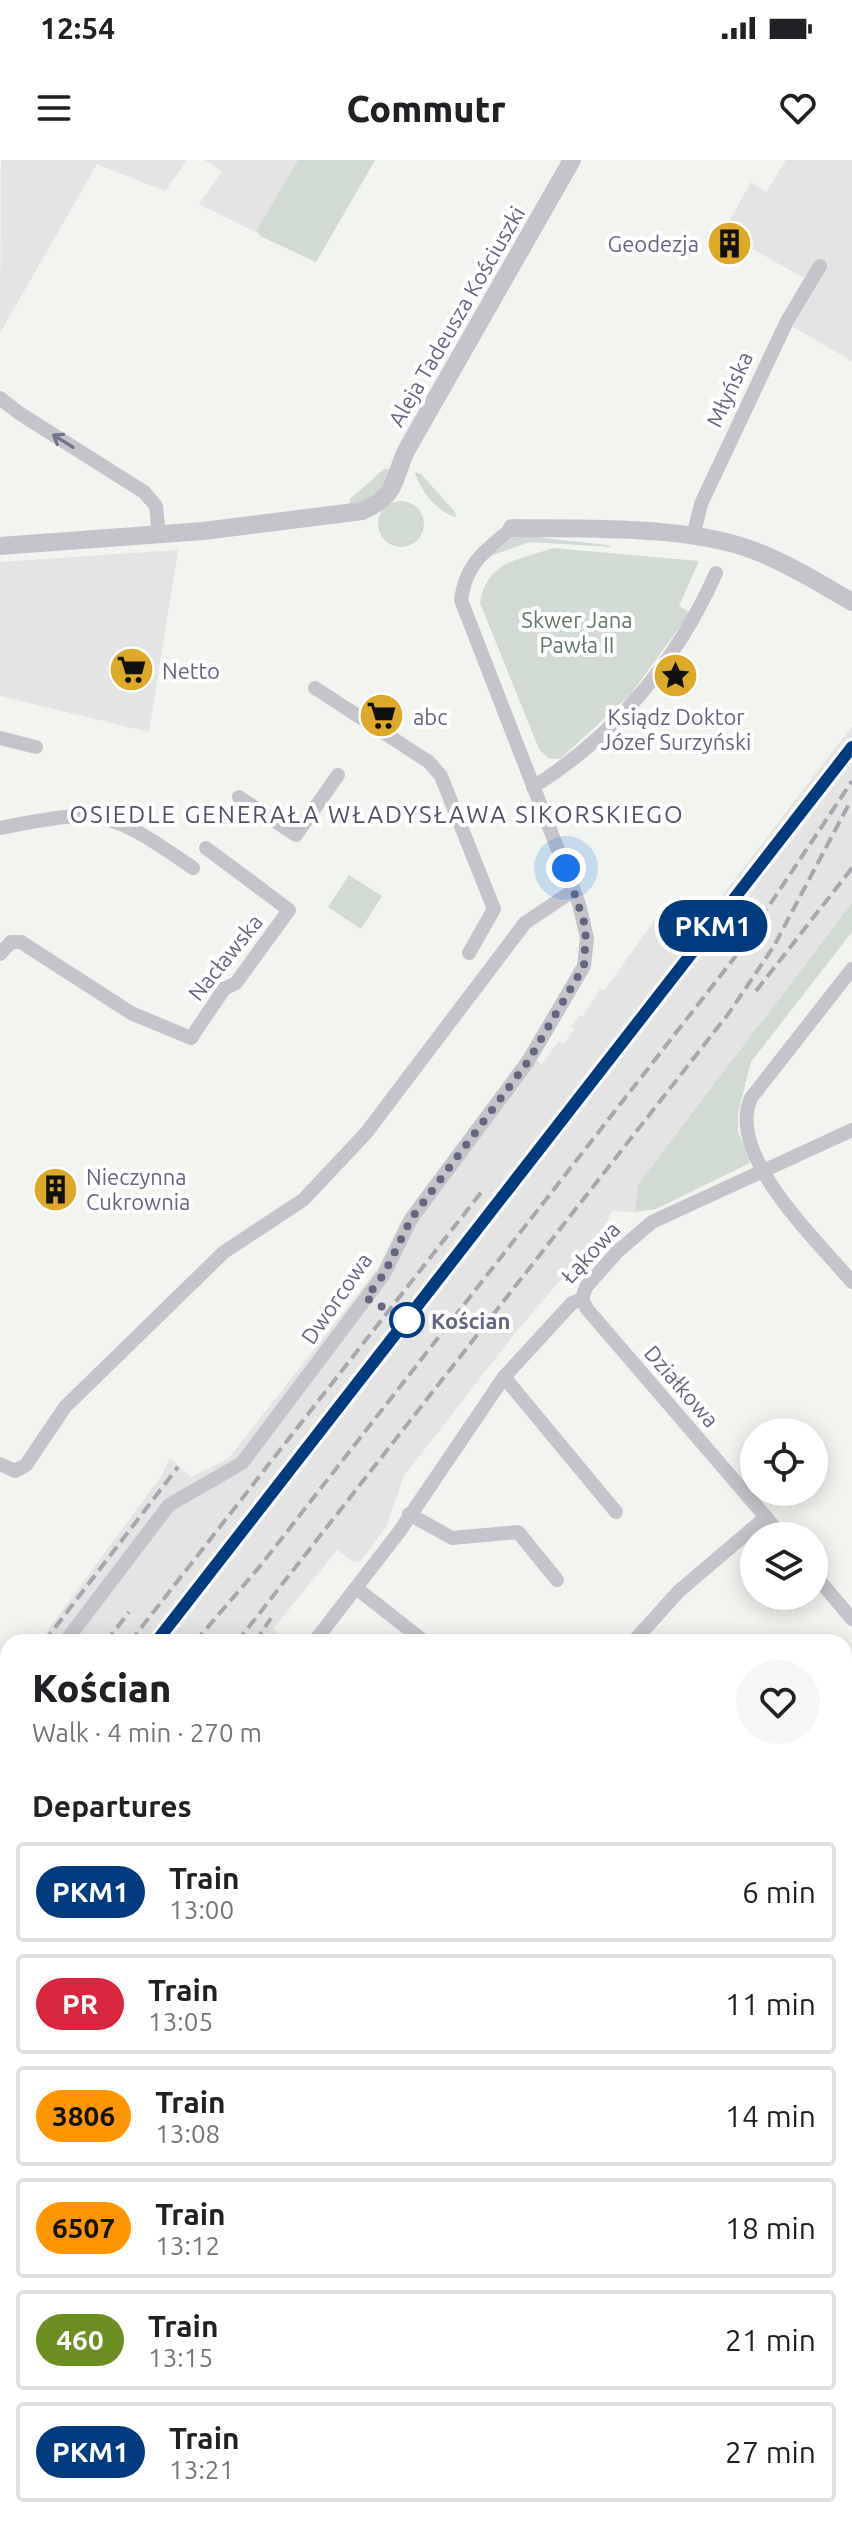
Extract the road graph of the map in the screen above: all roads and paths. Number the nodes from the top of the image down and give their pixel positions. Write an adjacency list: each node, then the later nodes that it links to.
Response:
1 (572, 160): 5 (street, Aleja Tadeusza Kościuszki)
2 (820, 266): 6 (street, Młyńska)
3 (0, 398): 5 (street, one-way to 3)
4 (512, 528): 6 (street); 14 (street, Dworcowa)
5 (159, 535): 7 (street)
6 (693, 537): 9 (street)
7 (0, 546)
8 (716, 573): 14 (street)
9 (852, 602)
10 (315, 688): 20 (street)
11 (0, 738): 12 (street)
12 (36, 747)
13 (338, 775): 15 (street)
14 (533, 787): 19 (street, Dworcowa)
15 (239, 797)
16 (0, 828): 18 (street)
17 (206, 848): 21 (street, Nacławska)
18 (193, 868)
19 (574, 890): 28 (street); 37 (street, Dworcowa)
20 (469, 953)
21 (0, 954)
22 (852, 969): 24 (street)
23 (852, 1130): 24 (street, Łąkowa)
24 (763, 1170): 25 (street); 26 (street, Łąkowa)
25 (852, 1282)
26 (582, 1299): 27 (street, Łąkowa); 31 (street, Działkowa)
27 (504, 1377): 29 (street); 30 (street, Łąkowa)
28 (0, 1464)
29 (616, 1512)
30 (409, 1514): 33 (street); 34 (street, Łąkowa)
31 (766, 1517): 32 (street, Działkowa); 40 (street)
32 (770, 1522)
33 (557, 1580)
34 (356, 1588): 38 (street, Łąkowa); 39 (street)
35 (828, 1591): 36 (street)
36 (852, 1619)
37 (71, 1634)
38 (320, 1634)
39 (415, 1634)
40 (640, 1634)

